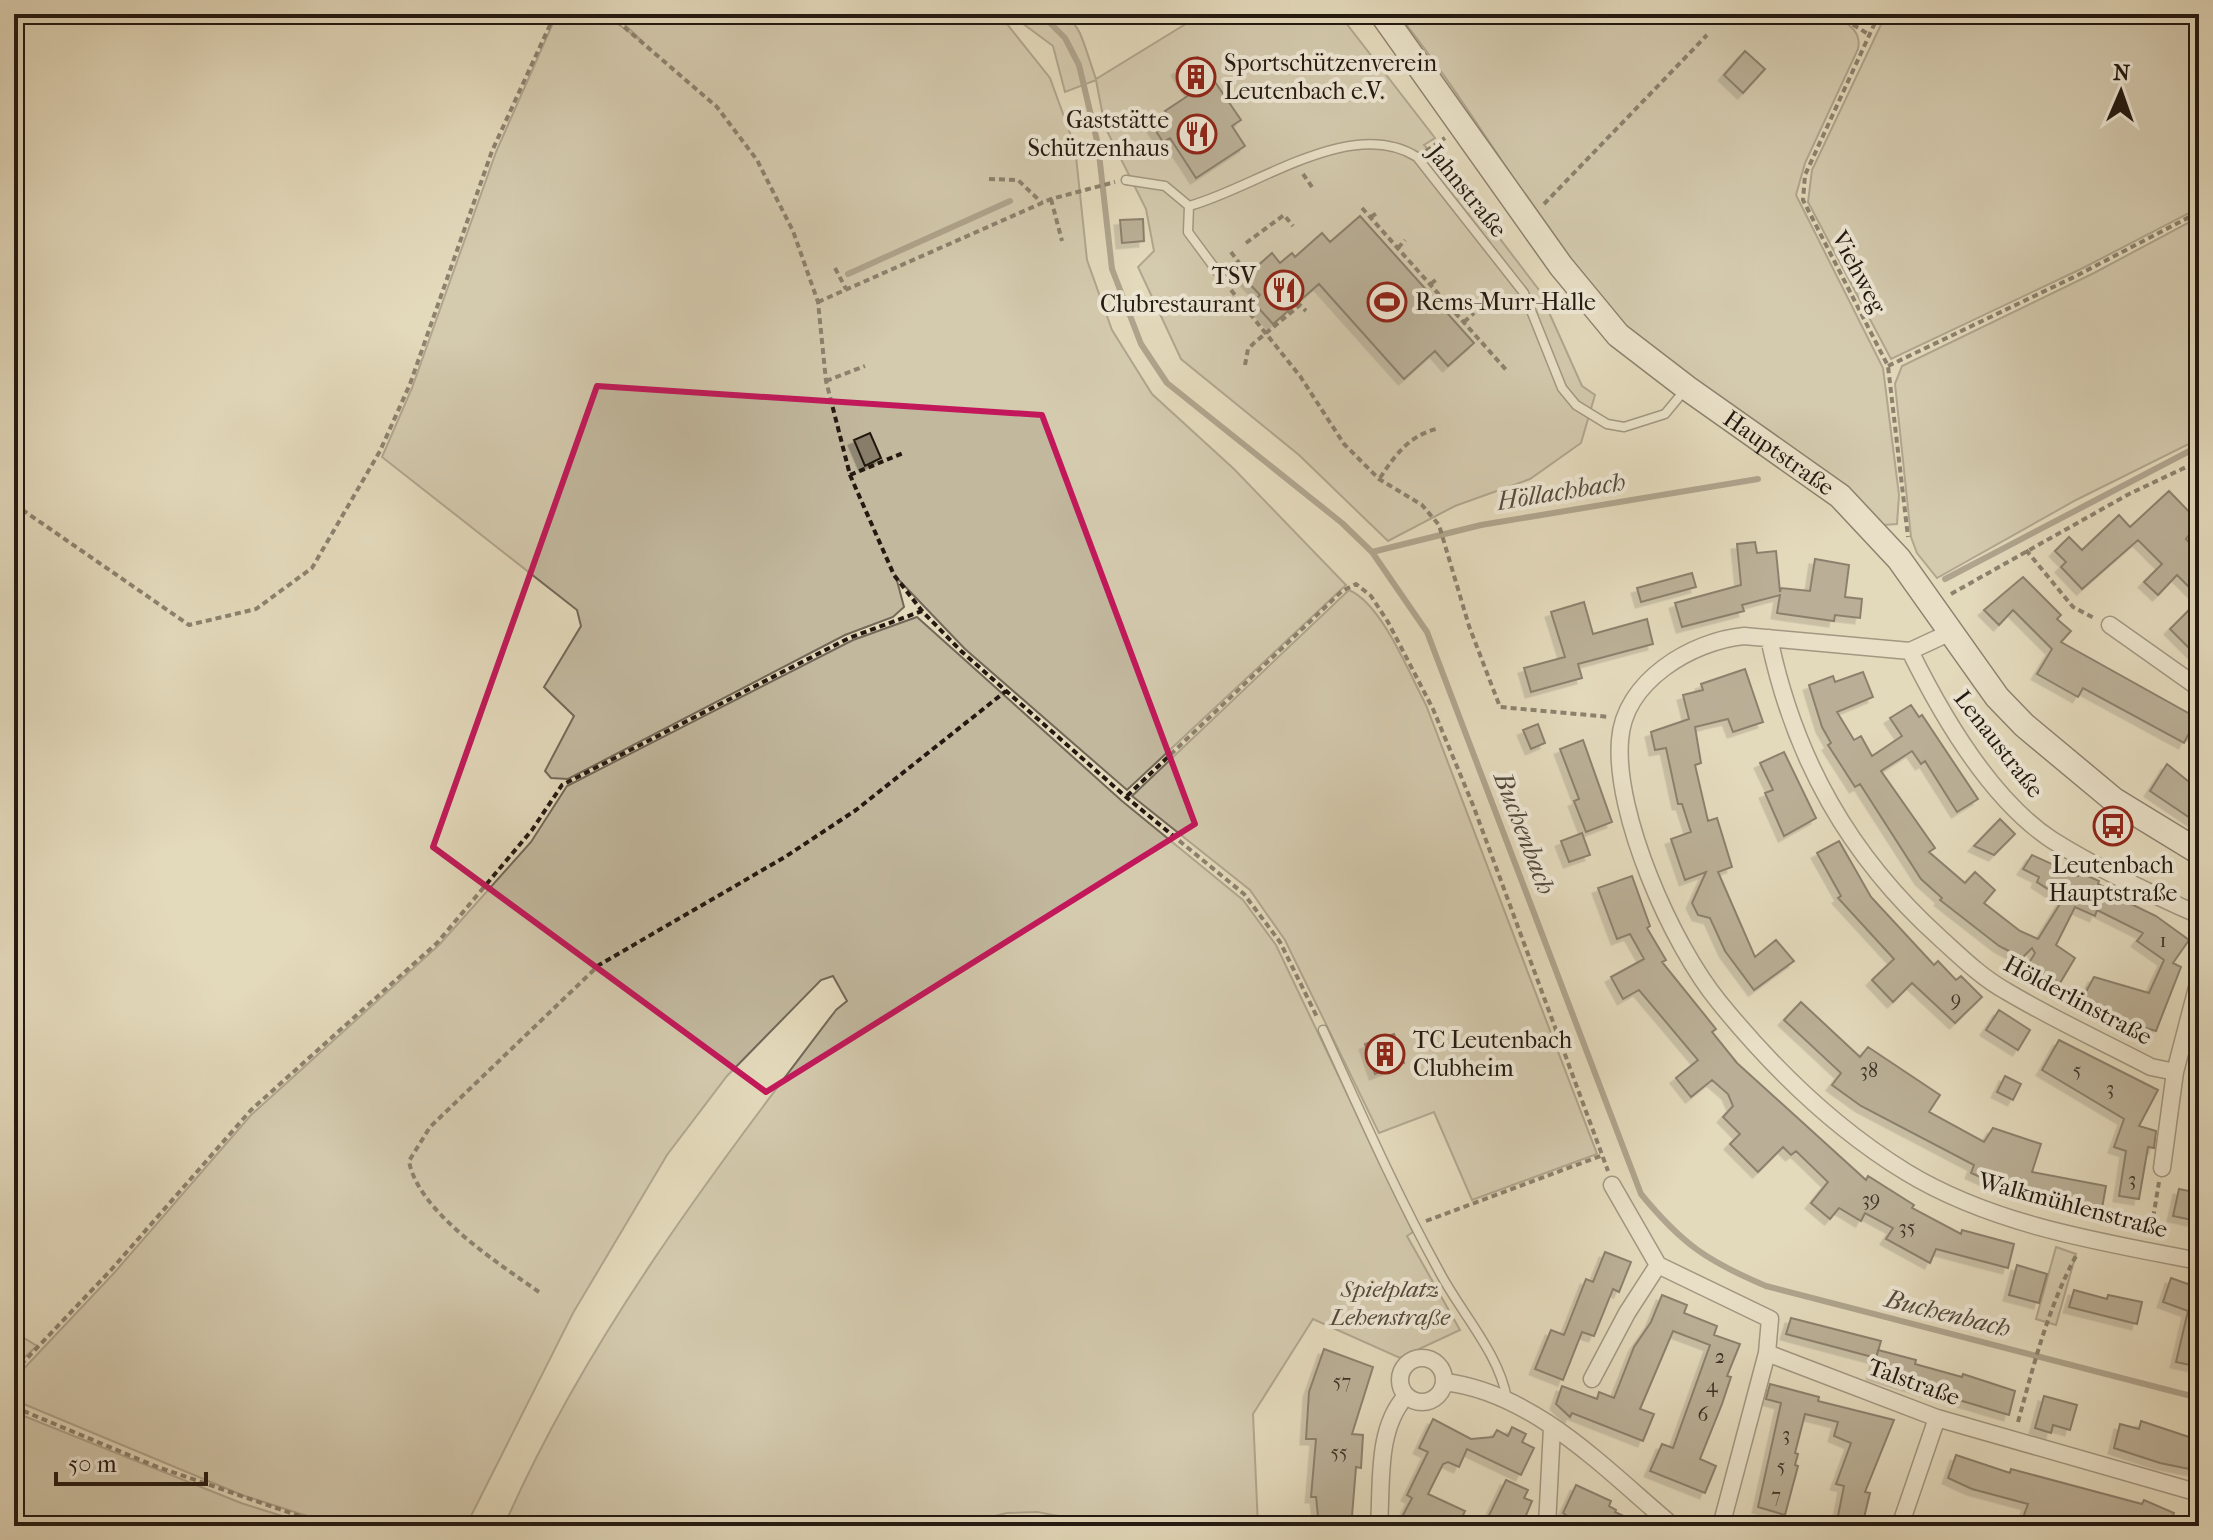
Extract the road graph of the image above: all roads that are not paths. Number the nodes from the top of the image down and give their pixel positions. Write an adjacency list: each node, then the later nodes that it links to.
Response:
1 (1386, 19): 5 (street, Hauptstraße)
2 (1126, 180): 3 (lane)
3 (1189, 206): 4 (lane); 5 (lane, Jahnstraße)
4 (1225, 282)
5 (1687, 388): 7 (street, Hauptstraße)
6 (2110, 625): 10 (street)
7 (1951, 632): 9 (street); 11 (street, Hauptstraße)
8 (1769, 638): 9 (street); 15 (street, Hölderlinstraße); 18 (street, Walkmühlenstraße)
9 (1910, 651): 12 (street, Lenaustraße)
10 (2199, 688)
11 (2199, 852)
12 (2199, 915)
13 (2199, 980): 15 (street)
14 (1323, 1030): 24 (lane)
15 (2175, 1072): 16 (street)
16 (2162, 1168)
17 (1612, 1185): 19 (street)
18 (2199, 1261)
19 (1658, 1265): 20 (street); 21 (street)
20 (1767, 1353): 25 (street, Talstraße); 31 (street)
21 (1592, 1379)
22 (1444, 1382): 23 (street); 23 (street); 24 (street)
23 (1406, 1396): 28 (street)
24 (1507, 1399): 26 (street)
25 (1937, 1418): 27 (street, Talstraße); 32 (street)
26 (1552, 1428): 29 (street); 30 (street)
27 (2199, 1493)
28 (1379, 1526)
29 (1547, 1526)
30 (1673, 1526)
31 (1721, 1526)
32 (1900, 1526)

